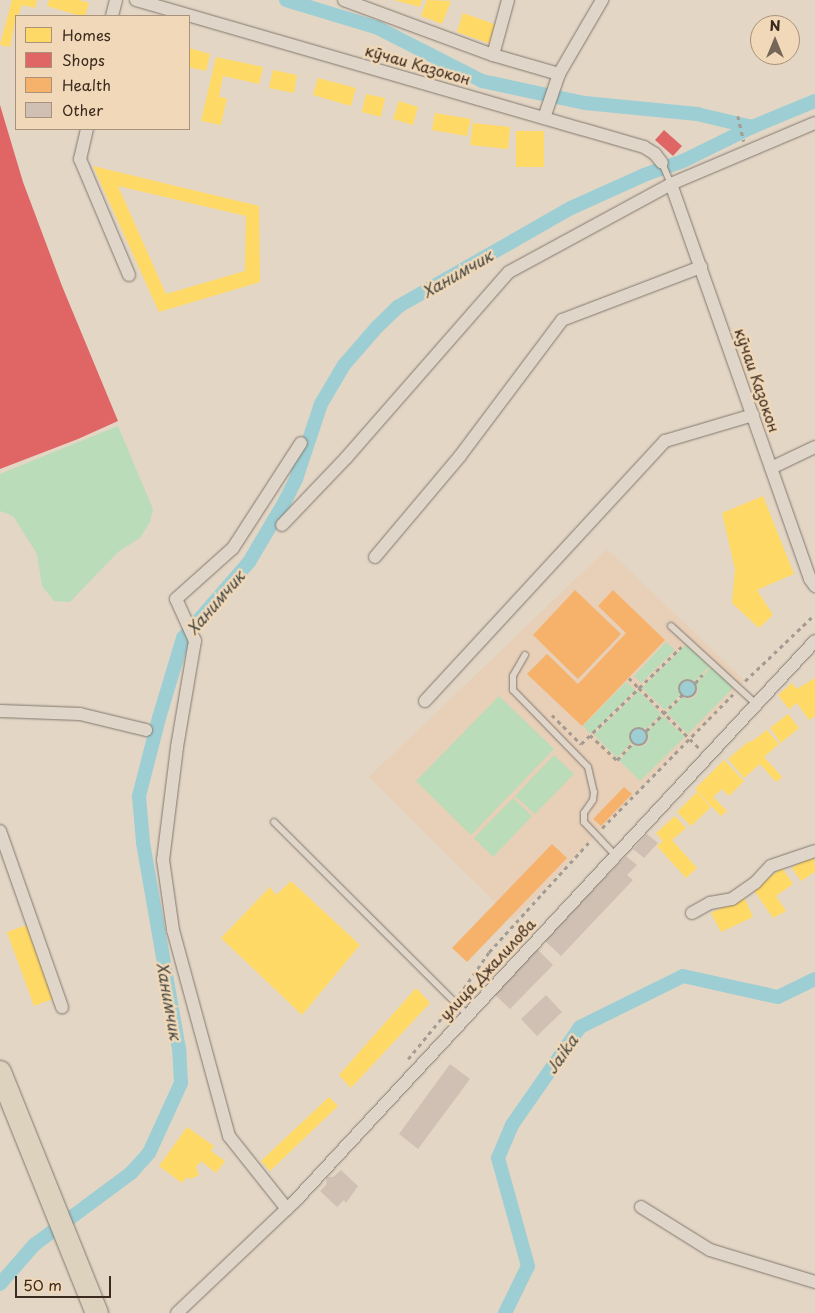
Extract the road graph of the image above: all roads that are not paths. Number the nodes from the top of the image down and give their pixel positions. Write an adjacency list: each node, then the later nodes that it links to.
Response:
1 (116, 0): 6 (street)
2 (136, 0): 7 (street, кӯчаи Казокон)
3 (344, 0): 9 (street)
4 (508, 0): 9 (street)
5 (602, 0): 10 (street)
6 (112, 15)
7 (188, 15)
8 (190, 16): 11 (street, кӯчаи Казокон)
9 (493, 55): 10 (street)
10 (559, 74): 11 (street)
11 (544, 118): 14 (street, кӯчаи Казокон)
12 (815, 123): 14 (street)
13 (87, 130): 16 (street)
14 (666, 173): 15 (street, кӯчаи Казокон); 21 (street)
15 (701, 267): 17 (street, кӯчаи Казокон); 22 (street)
16 (129, 275)
17 (753, 415): 20 (street, кӯчаи Казокон); 27 (street)
18 (300, 443): 40 (street)
19 (815, 448): 20 (street)
20 (771, 468): 23 (street, кӯчаи Казокон)
21 (282, 525)
22 (375, 557)
23 (815, 586)
24 (671, 626): 28 (lane)
25 (815, 641): 28 (street, улица Джалилова)
26 (525, 654): 34 (lane)
27 (425, 701)
28 (756, 704): 34 (street, улица Джалилова)
29 (0, 711): 30 (street)
30 (146, 730)
31 (274, 822): 37 (lane)
32 (0, 831): 36 (street)
33 (815, 851): 35 (street)
34 (615, 855): 37 (street, улица Джалилова)
35 (692, 913)
36 (62, 1007)
37 (467, 1014): 40 (street, улица Джалилова)
38 (0, 1072): 42 (highway)
39 (641, 1207): 41 (street)
40 (287, 1209): 43 (street, улица Джалилова)
41 (815, 1282)
42 (97, 1313)
43 (177, 1313)

